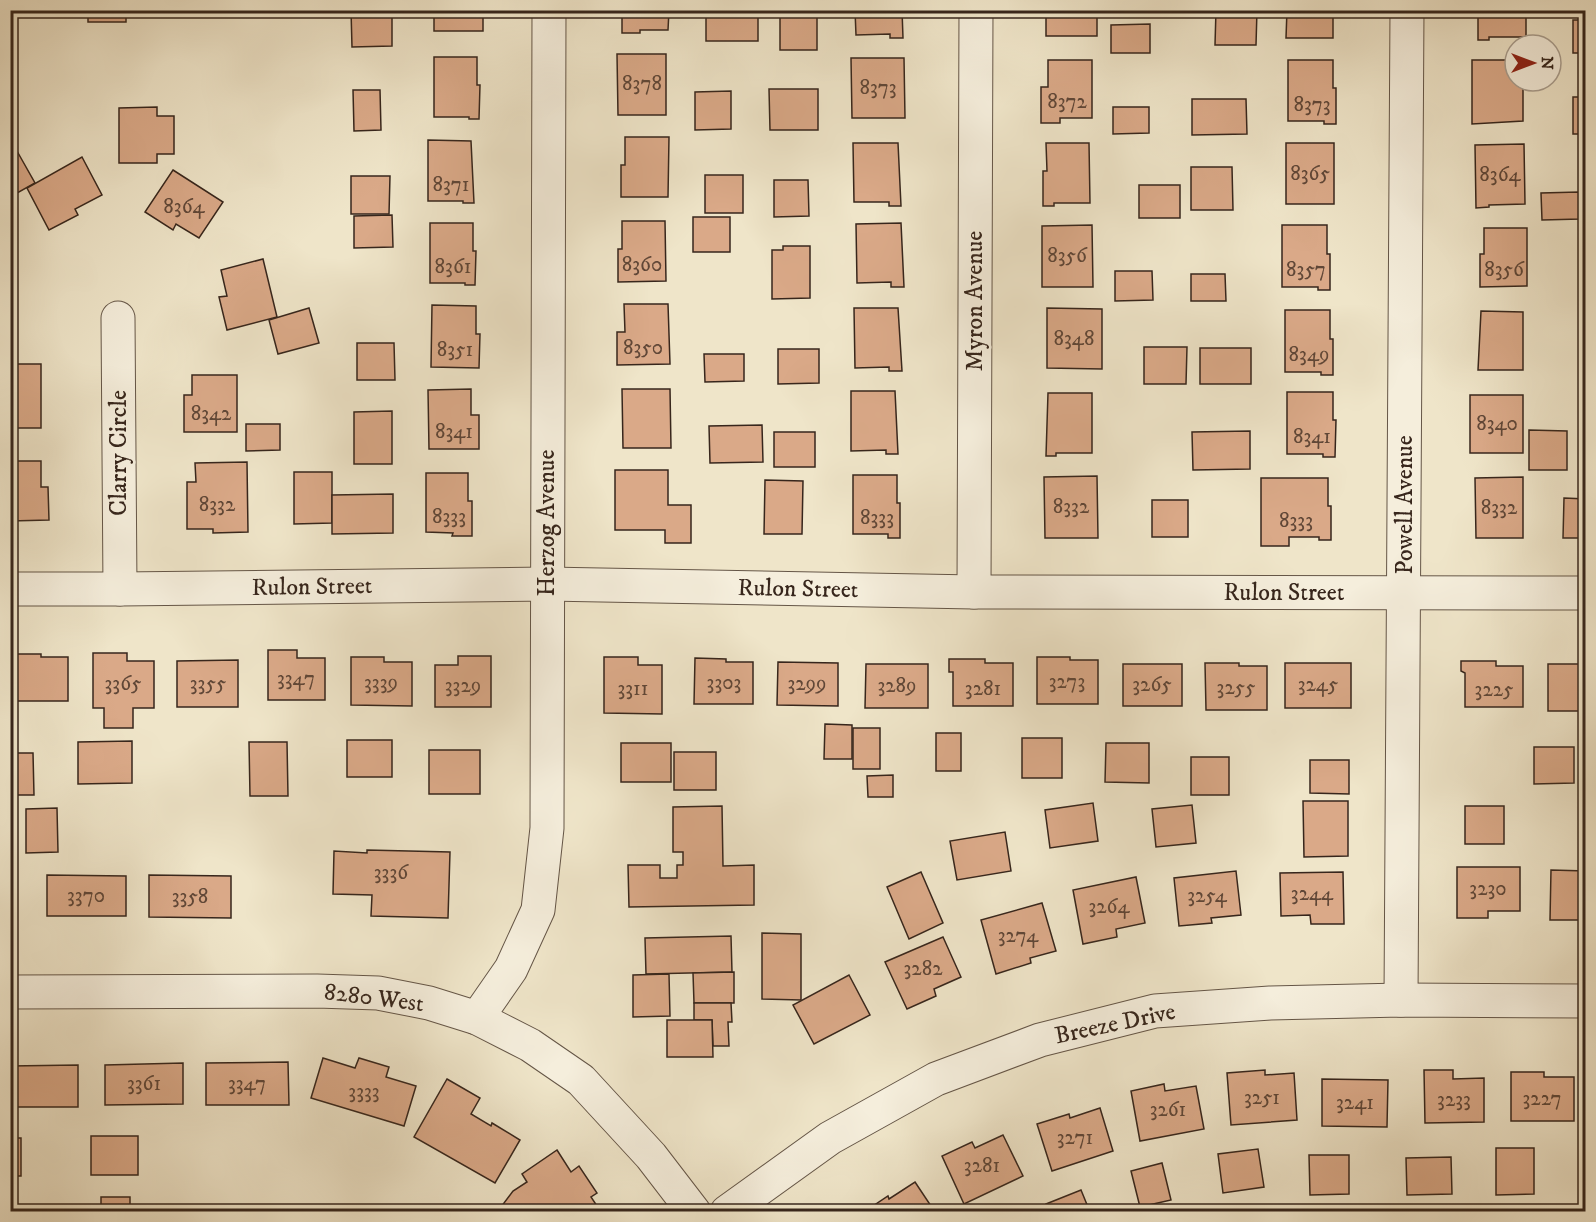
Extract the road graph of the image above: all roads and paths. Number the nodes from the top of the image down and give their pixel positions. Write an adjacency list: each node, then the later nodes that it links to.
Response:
1 (549, 10): 5 (street, Herzog Avenue)
2 (976, 10): 8 (street, Myron Avenue)
3 (1407, 10): 9 (street, Powell Avenue)
4 (118, 318): 7 (street, Clarry Circle)
5 (547, 584): 7 (street, Rulon Street); 8 (street, Rulon Street); 14 (street, Herzog Avenue)
6 (10, 589): 7 (street, Rulon Street)
7 (120, 589)
8 (974, 592): 9 (street, Rulon Street)
9 (1404, 593): 10 (street, Rulon Street); 12 (street, Powell Avenue)
10 (1586, 593)
11 (10, 992): 14 (street, 8280 West)
12 (1401, 1000): 13 (street, Breeze Drive); 16 (street, Breeze Drive)
13 (1586, 1001)
14 (477, 1018): 15 (street, 8280 West)
15 (694, 1212)
16 (727, 1212)

